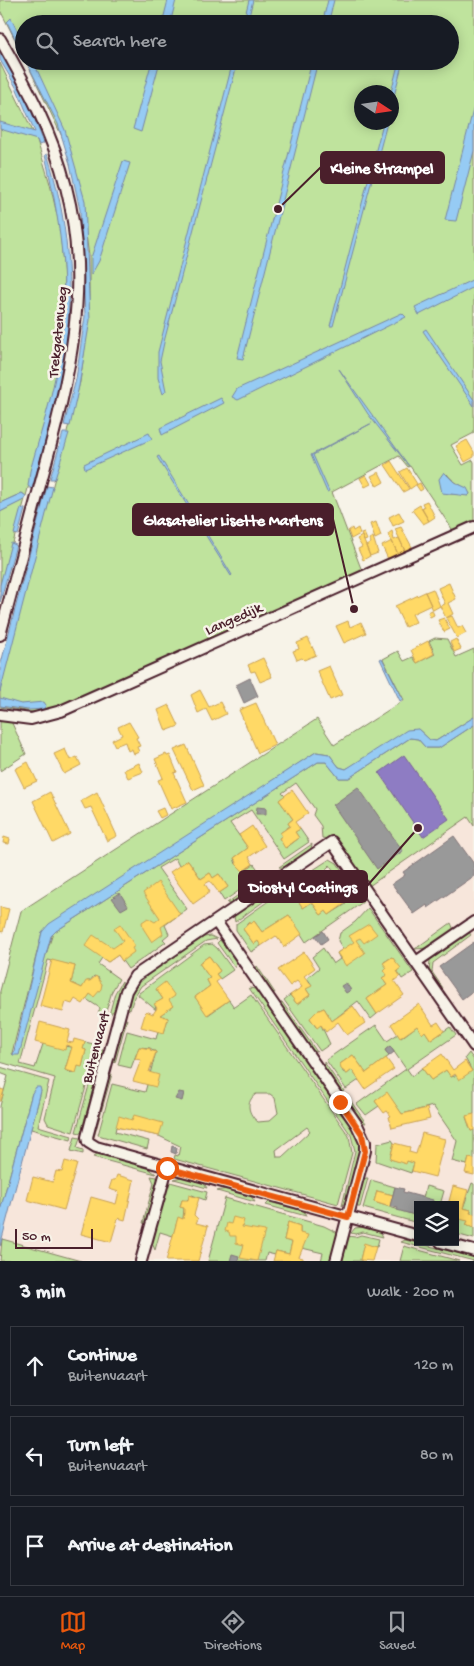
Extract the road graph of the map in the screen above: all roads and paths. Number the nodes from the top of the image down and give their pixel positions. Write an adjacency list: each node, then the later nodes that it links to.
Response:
1 (0, 39): 2 (street, Trekgatenweg)
2 (15, 65)
3 (18, 70): 5 (street, Trekgatenweg)
4 (474, 527): 6 (street, Langedijk)
5 (0, 635)
6 (0, 715)
7 (474, 922): 9 (street)
8 (217, 923): 9 (street, Buitenvaart); 11 (street, Buitenvaart); 12 (street)
9 (416, 962): 10 (street, Buitenvaart)
10 (474, 1046)
11 (167, 1168): 12 (street, Buitenvaart); 16 (street)
12 (348, 1217): 13 (street, Buitenvaart); 17 (street)
13 (414, 1235)
14 (456, 1246): 15 (street)
15 (474, 1251)
16 (141, 1261)
17 (336, 1261)

